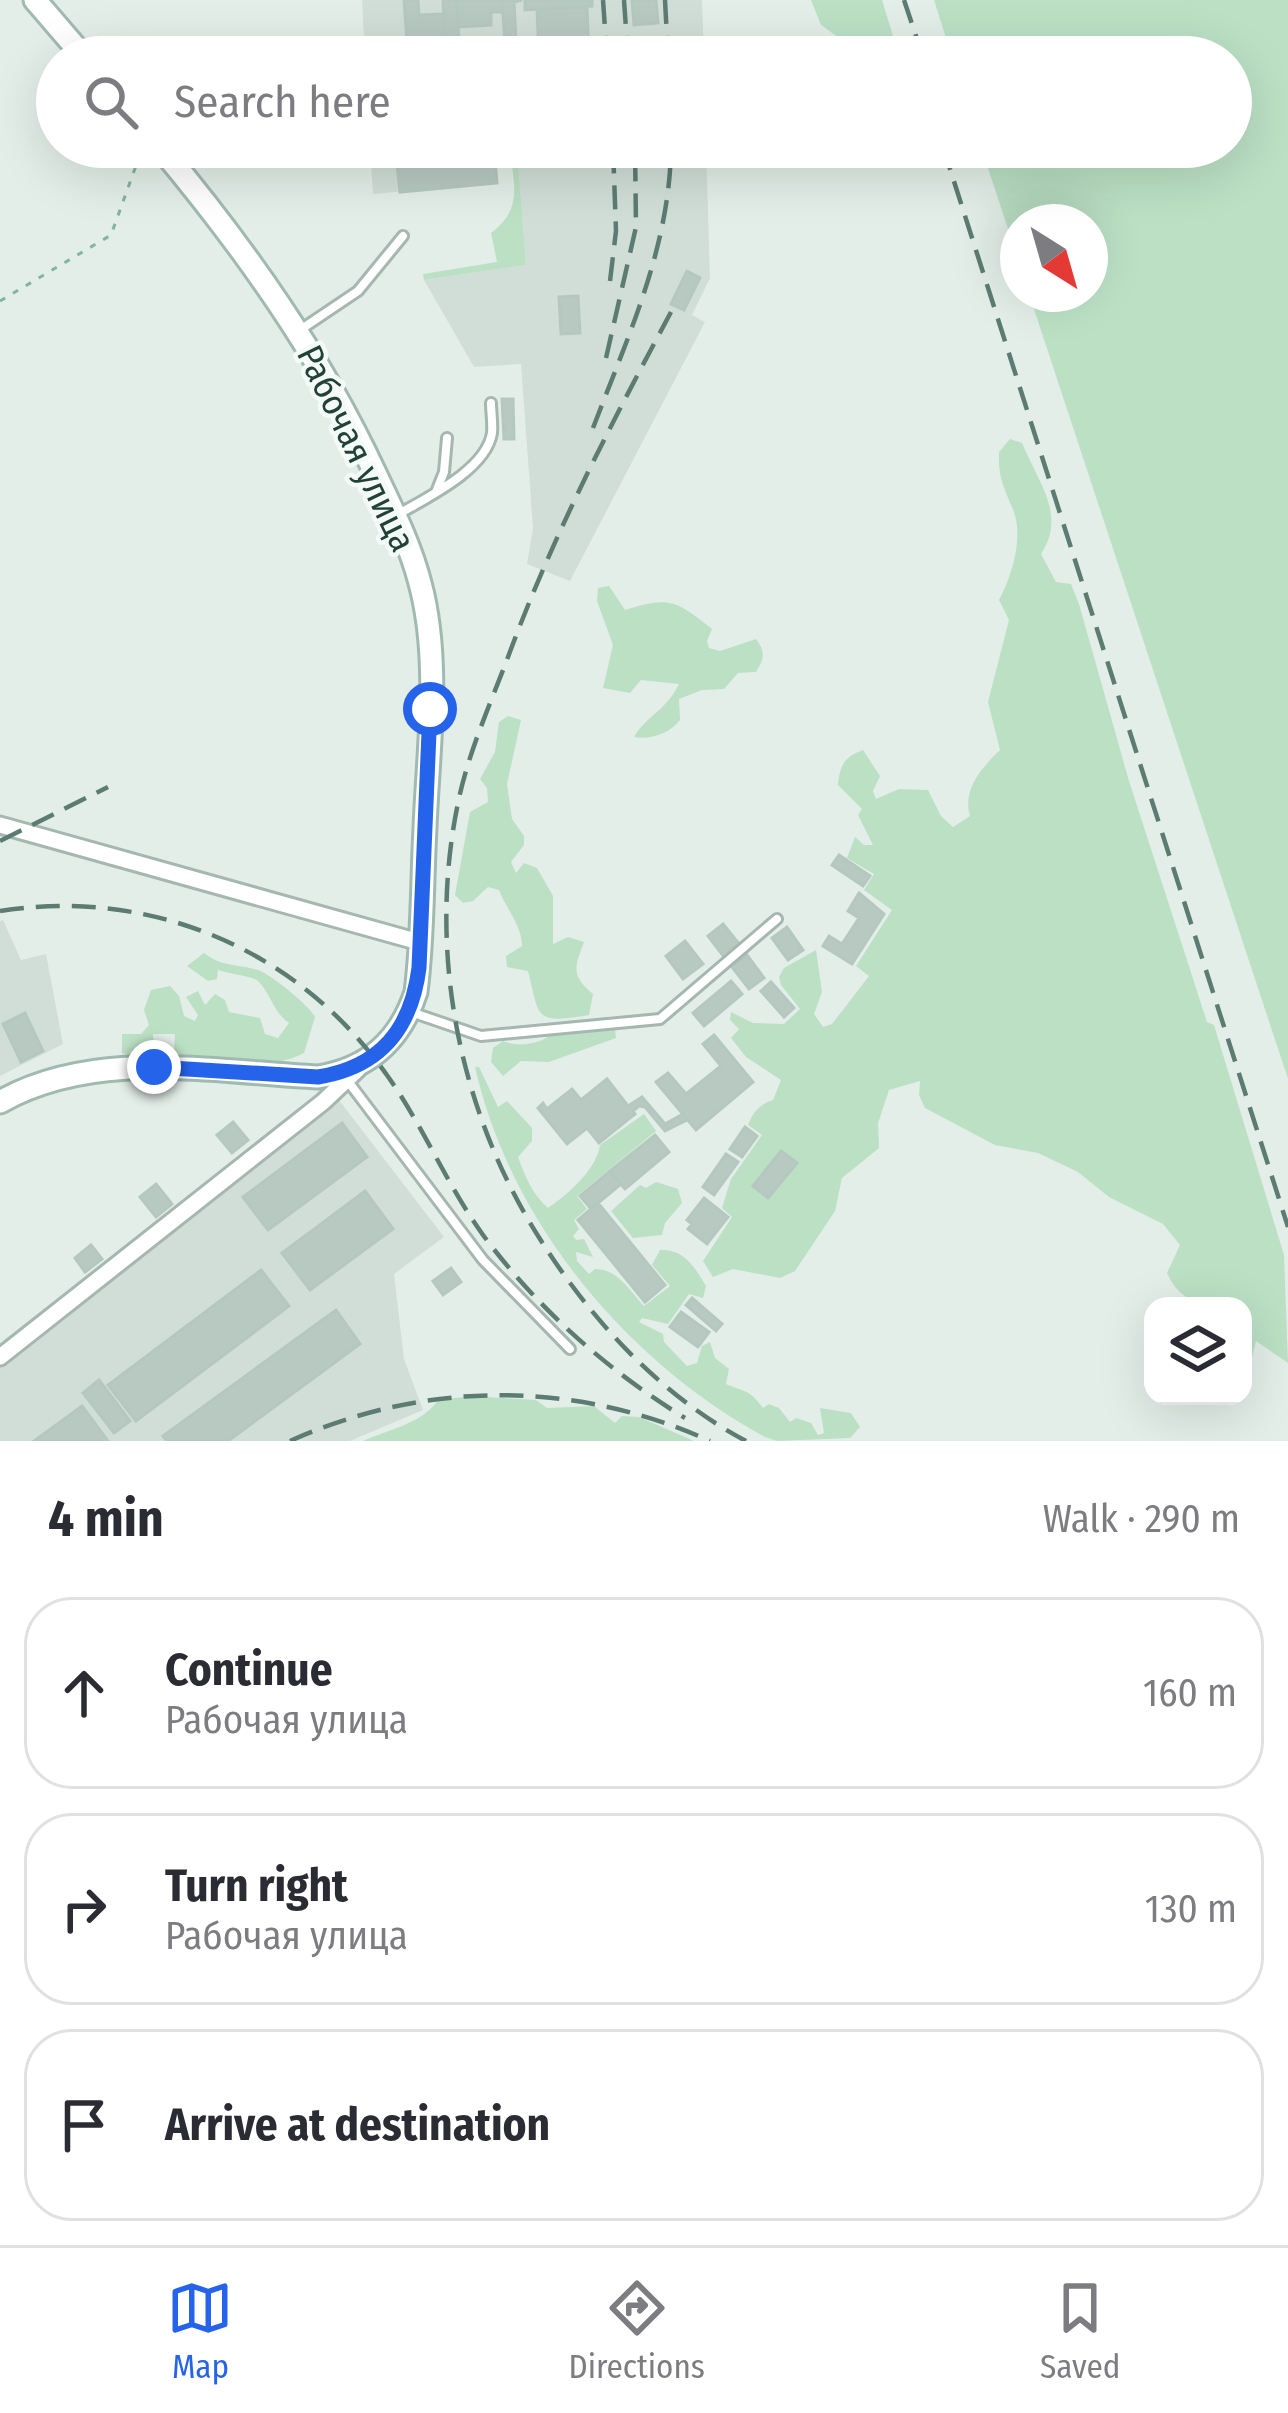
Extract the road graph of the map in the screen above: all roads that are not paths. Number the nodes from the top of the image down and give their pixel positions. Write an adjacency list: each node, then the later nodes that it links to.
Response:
1 (35, 0): 2 (street)
2 (66, 36)
3 (178, 168): 5 (street, Рабочая улица)
4 (403, 236): 5 (lane)
5 (299, 331): 9 (street, Рабочая улица)
6 (491, 403): 8 (lane)
7 (447, 438): 8 (lane)
8 (436, 493): 9 (lane)
9 (395, 515): 12 (street, Рабочая улица)
10 (0, 825): 12 (street)
11 (777, 919): 13 (lane)
12 (419, 942): 13 (street, Рабочая улица)
13 (410, 1012): 14 (street)
14 (365, 1064): 15 (street); 16 (street)
15 (346, 1079): 17 (lane); 18 (street)
16 (0, 1102)
17 (570, 1349)
18 (0, 1357)

